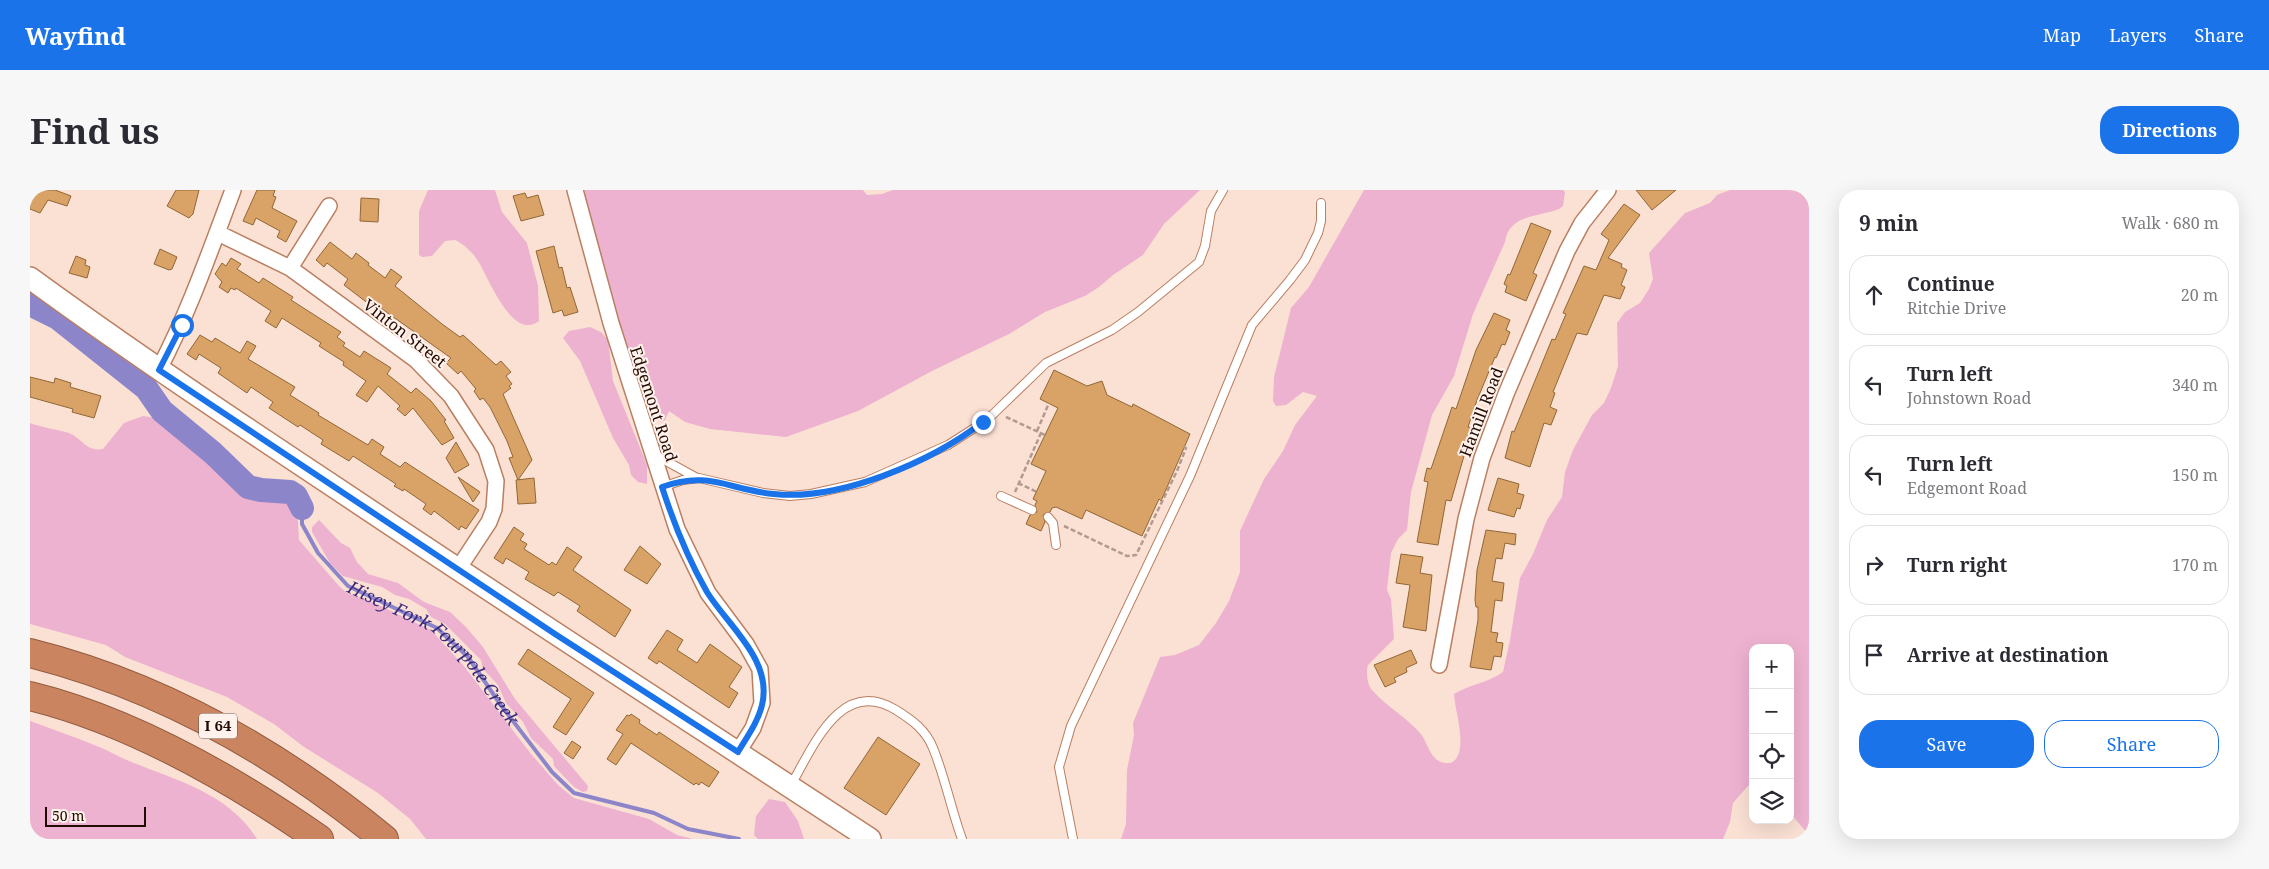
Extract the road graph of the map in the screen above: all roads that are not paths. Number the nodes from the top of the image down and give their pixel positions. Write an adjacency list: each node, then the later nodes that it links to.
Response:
1 (233, 190): 7 (street)
2 (575, 190): 11 (street, Edgemont Road)
3 (1223, 190): 12 (lane)
4 (1608, 190): 20 (street, Hamill Road)
5 (1320, 203): 28 (lane)
6 (329, 206): 8 (street)
7 (218, 233): 8 (street, Vinton Street); 10 (street)
8 (290, 268): 18 (street, Vinton Street)
9 (30, 278): 10 (street)
10 (159, 370): 18 (street)
11 (651, 452): 12 (lane); 13 (street, Edgemont Road)
12 (699, 478): 13 (lane)
13 (662, 487): 22 (street, Edgemont Road)
14 (1001, 496): 15 (lane)
15 (1032, 510)
16 (1048, 517): 17 (lane)
17 (1056, 546)
18 (458, 569): 22 (street)
19 (30, 653): 25 (highway, I 64)
20 (1439, 665)
21 (30, 696): 24 (highway, I 64)
22 (738, 752): 23 (street)
23 (790, 786): 26 (street); 27 (lane)
24 (319, 839)
25 (384, 839)
26 (870, 839)
27 (962, 839)
28 (1073, 839)

